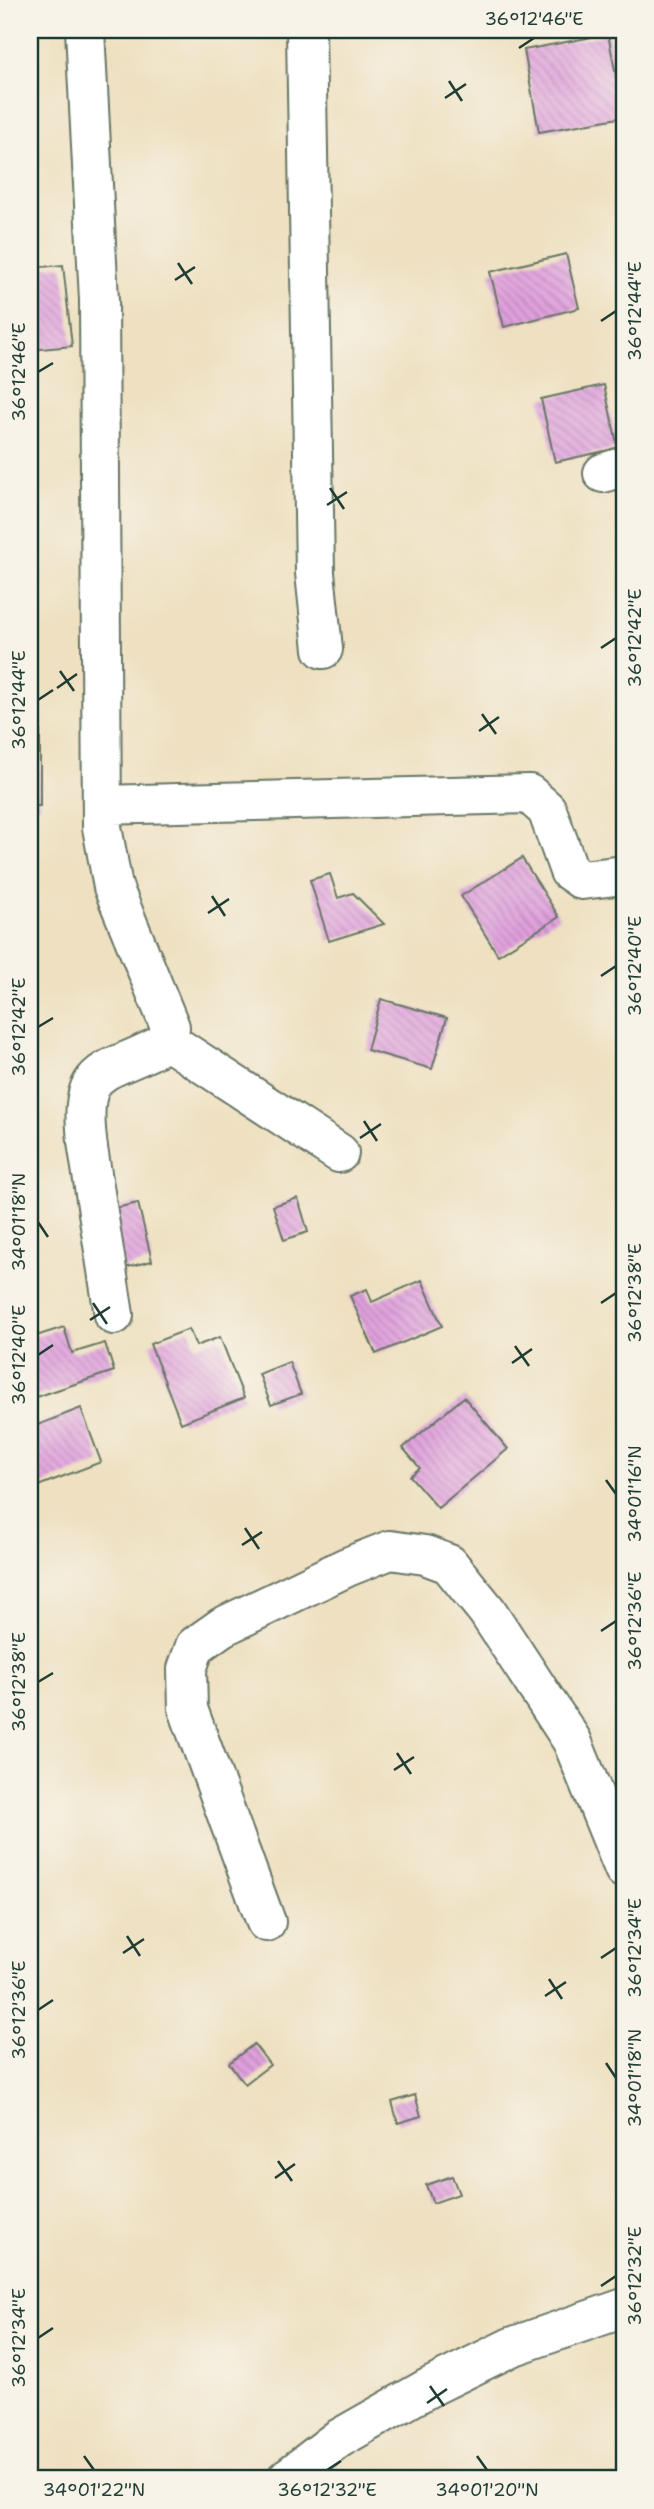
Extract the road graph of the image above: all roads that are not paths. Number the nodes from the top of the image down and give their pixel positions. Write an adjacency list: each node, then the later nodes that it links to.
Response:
1 (85, 30): 4 (street)
2 (306, 30): 3 (street)
3 (323, 649)
4 (102, 805): 5 (street); 6 (street)
5 (624, 876)
6 (168, 1041): 7 (street); 8 (street)
7 (339, 1153)
8 (114, 1315)
9 (624, 1869): 10 (street)
10 (265, 1922)
11 (624, 2308): 12 (street)
12 (286, 2479)

